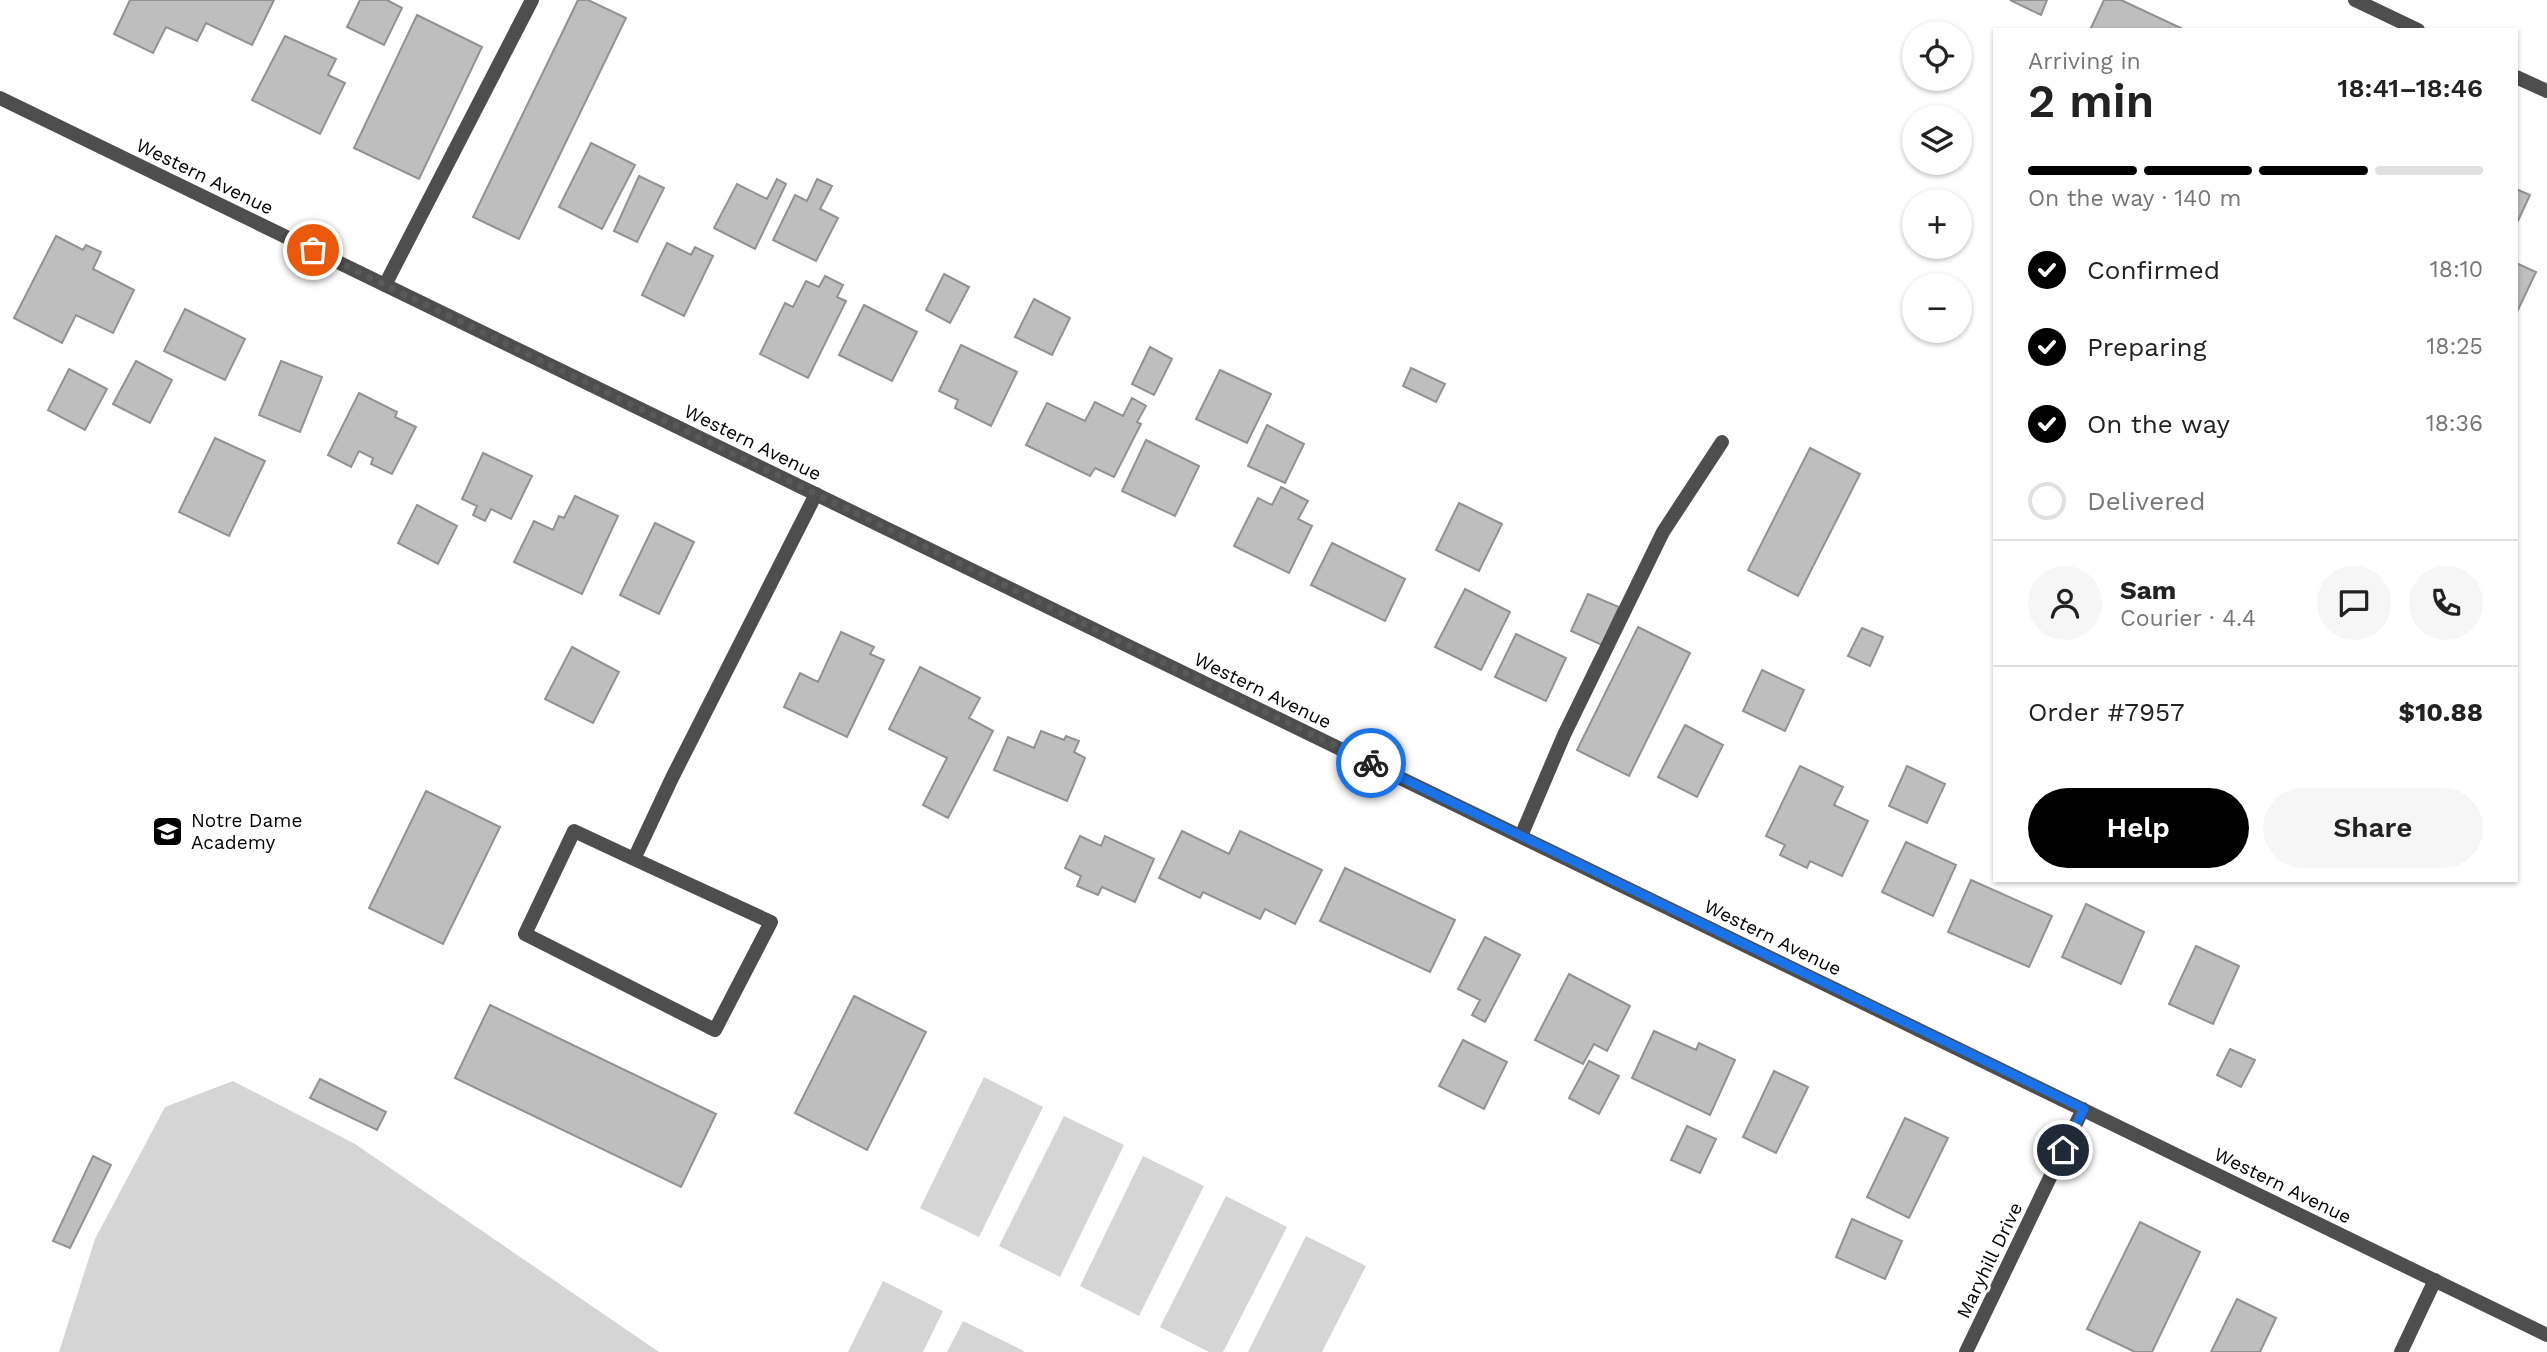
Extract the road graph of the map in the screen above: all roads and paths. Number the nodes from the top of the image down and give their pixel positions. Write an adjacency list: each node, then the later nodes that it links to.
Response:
1 (532, 0): 7 (street)
2 (2355, 0): 3 (street)
3 (2414, 28)
4 (2518, 78): 5 (street)
5 (2547, 91)
6 (0, 98): 7 (street, Western Avenue)
7 (386, 285): 9 (street, Western Avenue)
8 (1722, 442): 10 (street)
9 (816, 494): 10 (street, Western Avenue); 11 (street)
10 (1521, 836): 12 (street, Western Avenue)
11 (634, 859): 11 (street)
12 (2084, 1109): 13 (street, Western Avenue); 15 (street, Maryhill Drive)
13 (2435, 1280): 14 (street, Western Avenue); 16 (street)
14 (2547, 1335)
15 (1966, 1352)
16 (2401, 1352)

